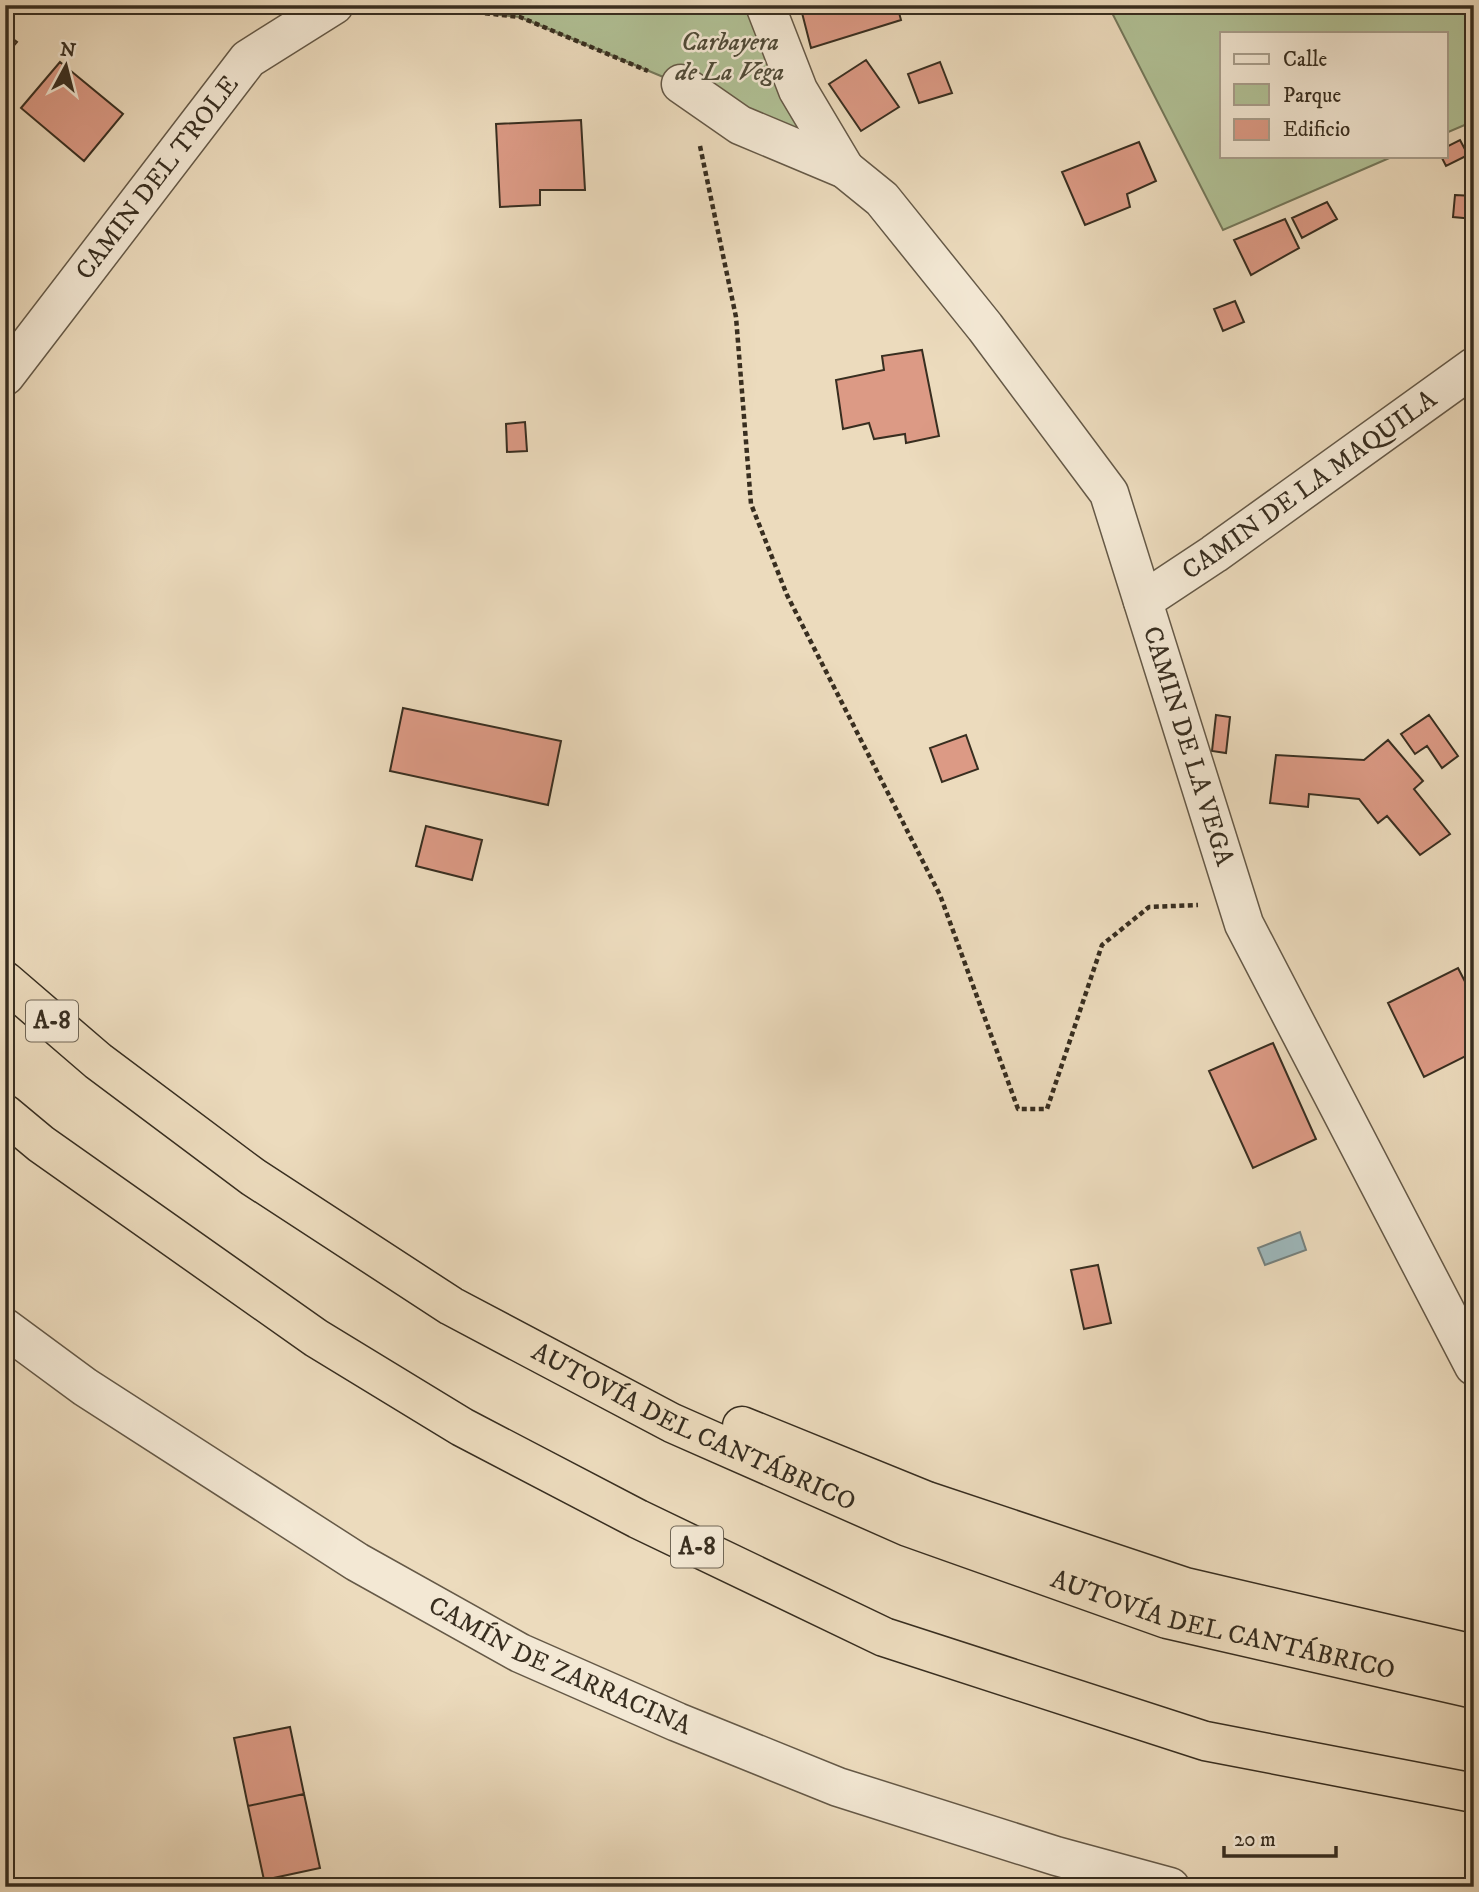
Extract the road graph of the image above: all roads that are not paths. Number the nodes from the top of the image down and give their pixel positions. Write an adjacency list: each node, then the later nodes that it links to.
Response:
1 (765, 5): 4 (street, CAMIN DE LA VEGA)
2 (323, 6): 6 (street, CAMIN DEL TROLE)
3 (686, 88): 4 (street, CAMIN DE LA VEGA)
4 (845, 169): 7 (street, CAMIN DE LA VEGA)
5 (1474, 367): 7 (street, CAMIN DE LA MAQUILA)
6 (5, 376)
7 (1143, 601): 12 (street, CAMIN DE LA VEGA)
8 (5, 981): 10 (highway, AUTOVÍA DEL CANTÁBRICO / A-8)
9 (5, 1114): 15 (highway, A-8)
10 (253, 1177): 13 (highway); 14 (highway, AUTOVÍA DEL CANTÁBRICO / A-8)
11 (5, 1328): 16 (street, CAMÍN DE ZARRACINA)
12 (1474, 1366)
13 (1474, 1654)
14 (1474, 1689)
15 (1474, 1793)
16 (1170, 1887)

